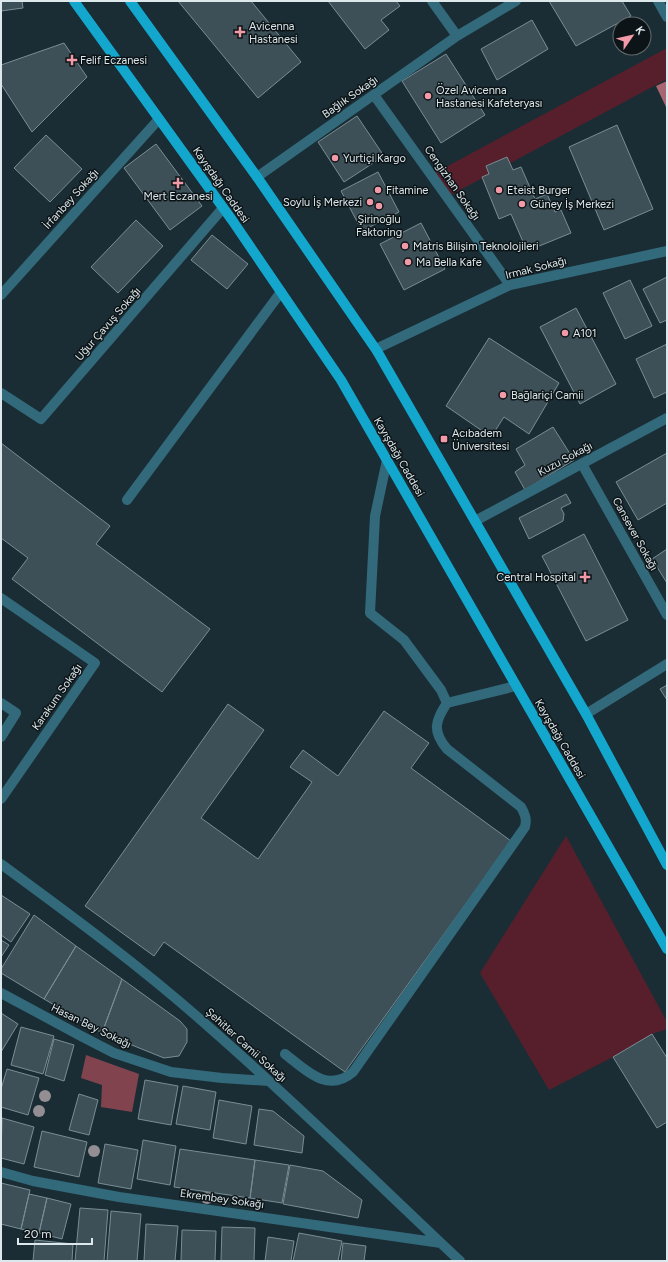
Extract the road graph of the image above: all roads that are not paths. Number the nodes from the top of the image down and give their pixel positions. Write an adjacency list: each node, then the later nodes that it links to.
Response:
1 (74, 1): 9 (main road, Kayışdağı Caddesi)
2 (130, 1): 10 (main road)
3 (432, 1): 7 (street)
4 (516, 1): 7 (street, Bağlık Sokağı)
5 (658, 1): 6 (street)
6 (667, 17)
7 (457, 36): 8 (street, Bağlık Sokağı)
8 (374, 95): 10 (street, Bağlık Sokağı); 13 (street, Cengizhan Sokağı)
9 (159, 119): 11 (main road, Kayışdağı Caddesi); 15 (street, İrfanbey Sokağı)
10 (257, 177): 16 (main road)
11 (223, 208): 14 (main road, Kayışdağı Caddesi); 17 (street, Uğur Çavuş Sokağı)
12 (667, 251): 13 (street, Irmak Sokağı)
13 (510, 285): 16 (street, Irmak Sokağı)
14 (281, 292): 19 (main road, Kayışdağı Caddesi); 21 (street)
15 (1, 295)
16 (377, 351): 22 (main road)
17 (1, 393)
18 (667, 418): 20 (street, Kuzu Sokağı)
19 (387, 460): 26 (main road, Kayışdağı Caddesi); 27 (street)
20 (582, 464): 22 (street, Kuzu Sokağı); 24 (street, Cansever Sokağı)
21 (127, 500)
22 (475, 521): 29 (main road)
23 (1, 598): 31 (street, Karakum Sokağı)
24 (667, 616)
25 (667, 664): 29 (street)
26 (516, 686): 27 (street); 34 (main road, Kayışdağı Caddesi)
27 (447, 703): 36 (street)
28 (1, 704): 30 (street)
29 (586, 714): 33 (main road)
30 (1, 737)
31 (1, 799)
32 (1, 864): 37 (street, Şehitler Camii Sokağı)
33 (667, 864)
34 (667, 949)
35 (1, 993): 37 (street, Hasan Bey Sokağı)
36 (285, 1054)
37 (269, 1081): 39 (street, Şehitler Camii Sokağı)
38 (1, 1172): 39 (street, Ekrembey Sokağı)
39 (441, 1243): 40 (street, Şehitler Camii Sokağı)
40 (460, 1261)

